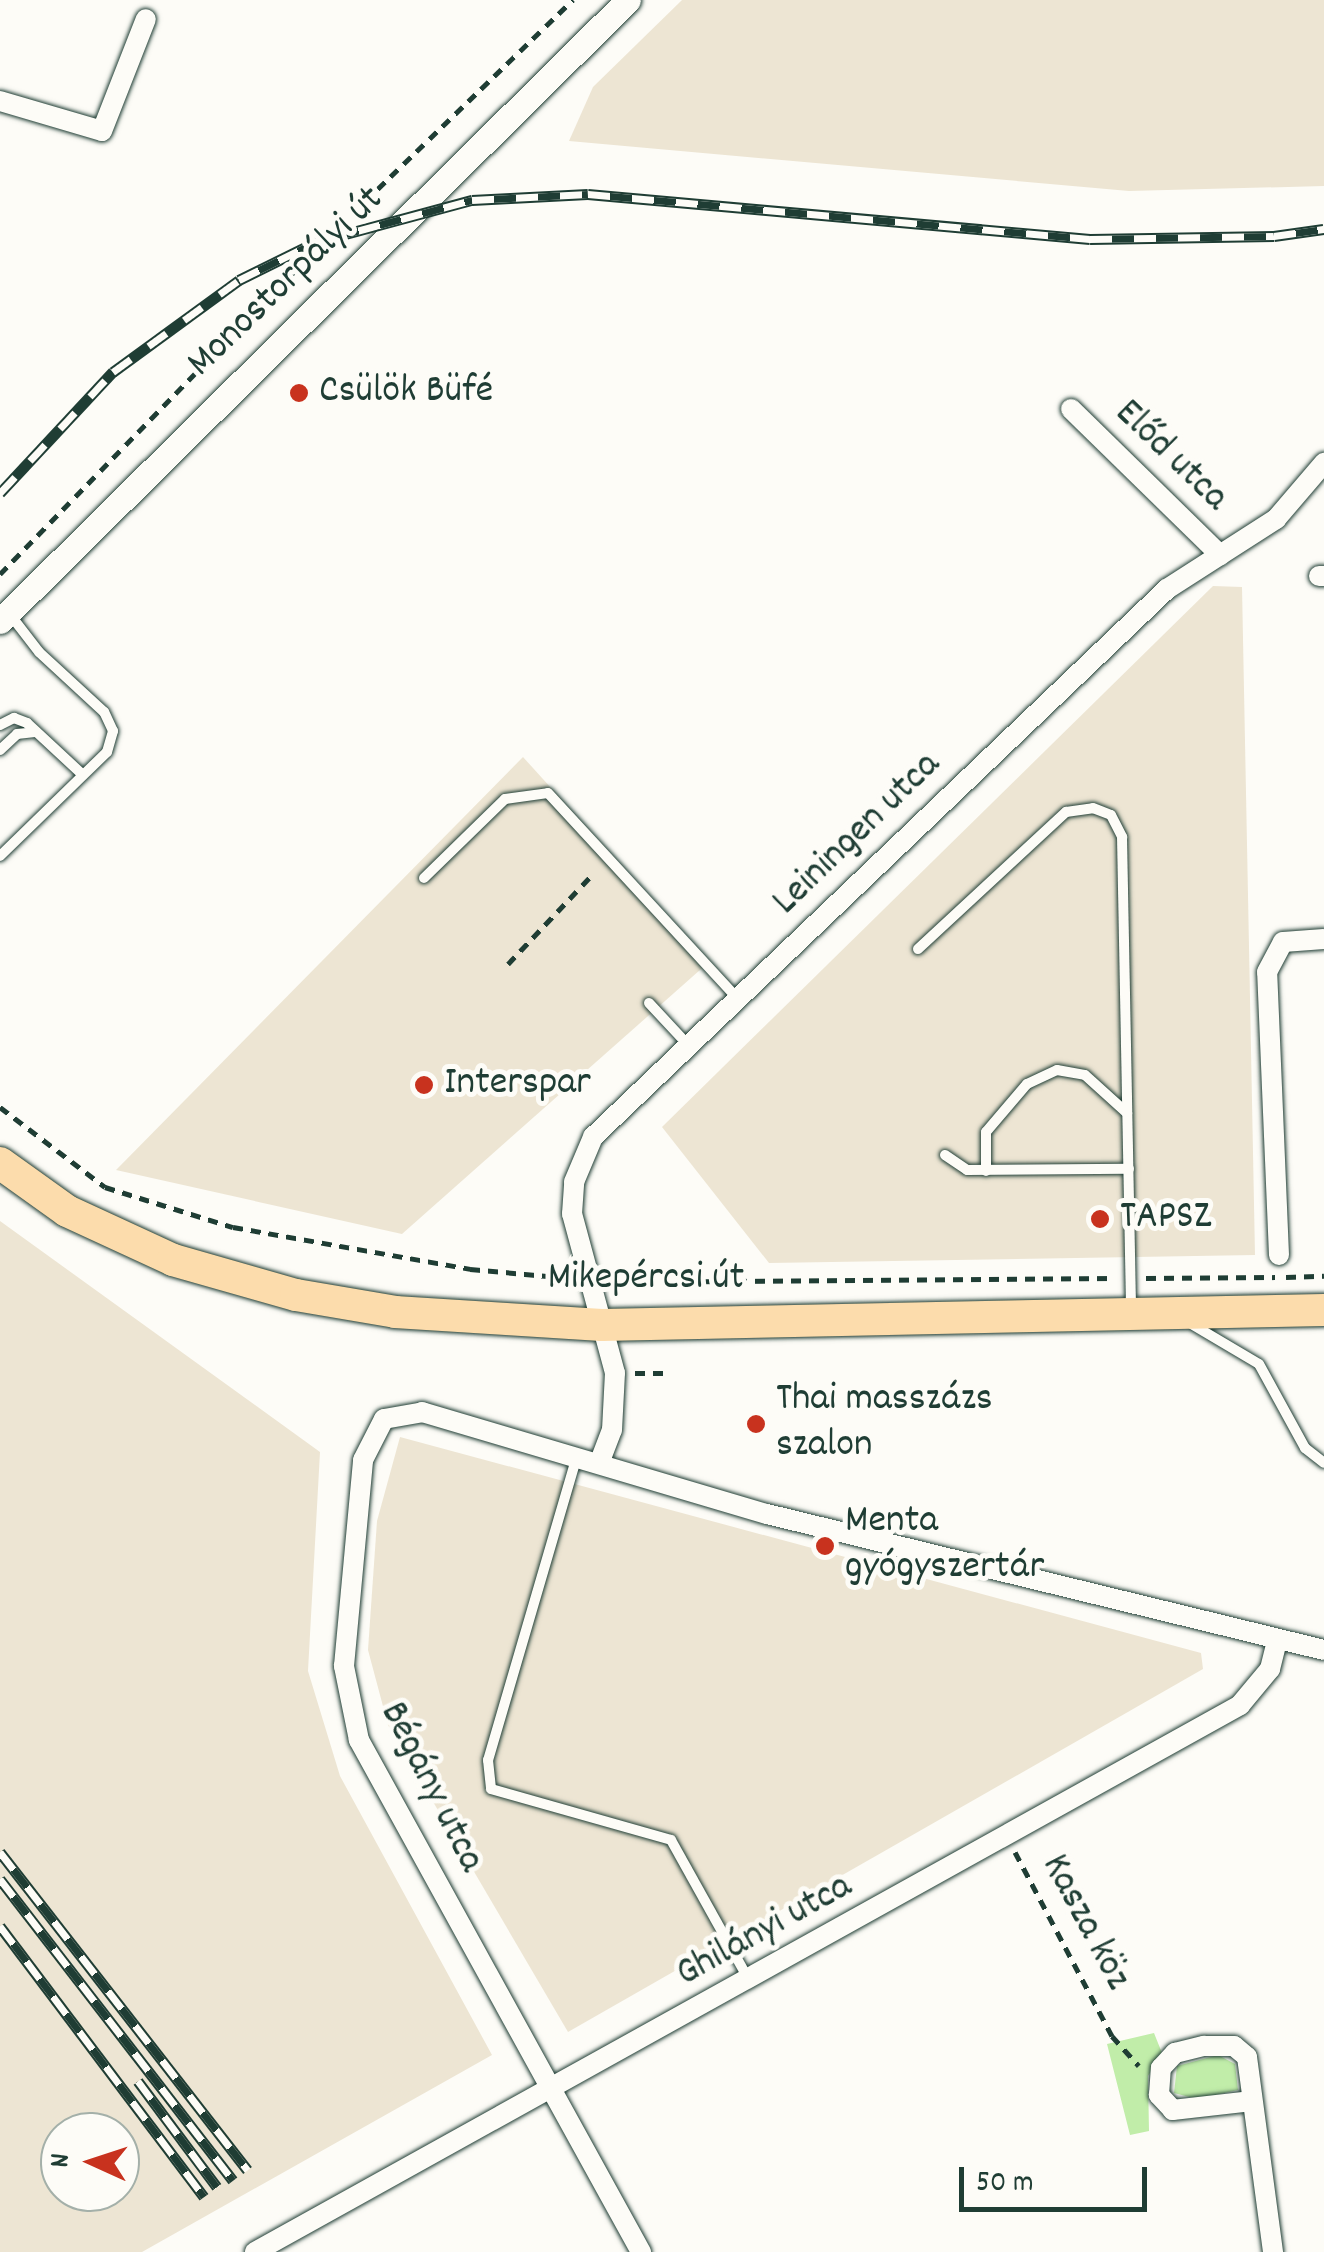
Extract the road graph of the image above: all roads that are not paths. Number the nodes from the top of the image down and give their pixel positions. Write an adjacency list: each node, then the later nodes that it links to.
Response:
1 (628, 0): 7 (street, Monostorpályi út)
2 (146, 19): 3 (street)
3 (0, 101)
4 (1071, 409): 6 (street, Előd utca)
5 (1324, 463): 6 (street, Leiningen utca)
6 (1220, 555): 16 (street, Leiningen utca)
7 (3, 612): 11 (lane)
8 (0, 726): 9 (lane)
9 (36, 732): 10 (lane); 11 (lane)
10 (0, 750)
11 (83, 776): 12 (lane)
12 (0, 856)
13 (424, 878): 16 (lane)
14 (1324, 939): 24 (street)
15 (918, 948): 19 (lane)
16 (738, 998): 18 (street, Leiningen utca)
17 (649, 1003): 18 (lane)
18 (689, 1046): 28 (street, Leiningen utca)
19 (1128, 1114): 22 (lane); 23 (lane)
20 (945, 1155): 23 (lane)
21 (0, 1163): 28 (main road, Mikepércsi út)
22 (1129, 1169): 23 (lane); 27 (lane)
23 (986, 1171)
24 (1279, 1255)
25 (1324, 1310): 26 (main road, Mikepércsi út)
26 (1174, 1314): 27 (main road, Mikepércsi út); 31 (lane)
27 (1131, 1315): 28 (main road, Mikepércsi út)
28 (602, 1326): 30 (street, Leiningen utca)
29 (577, 1455): 30 (street, Bégány utca); 34 (lane); 35 (street, Bégány utca)
30 (600, 1461): 32 (street, Bégány utca)
31 (1324, 1463)
32 (1276, 1640): 33 (street, Bégány utca); 34 (street, Ghilányi utca)
33 (1324, 1650)
34 (750, 1981): 35 (street, Ghilányi utca)
35 (555, 2090): 37 (street, Ghilányi utca); 38 (street, Bégány utca)
36 (1252, 2100): 36 (street); 39 (street)
37 (255, 2252)
38 (641, 2252)
39 (1273, 2252)

